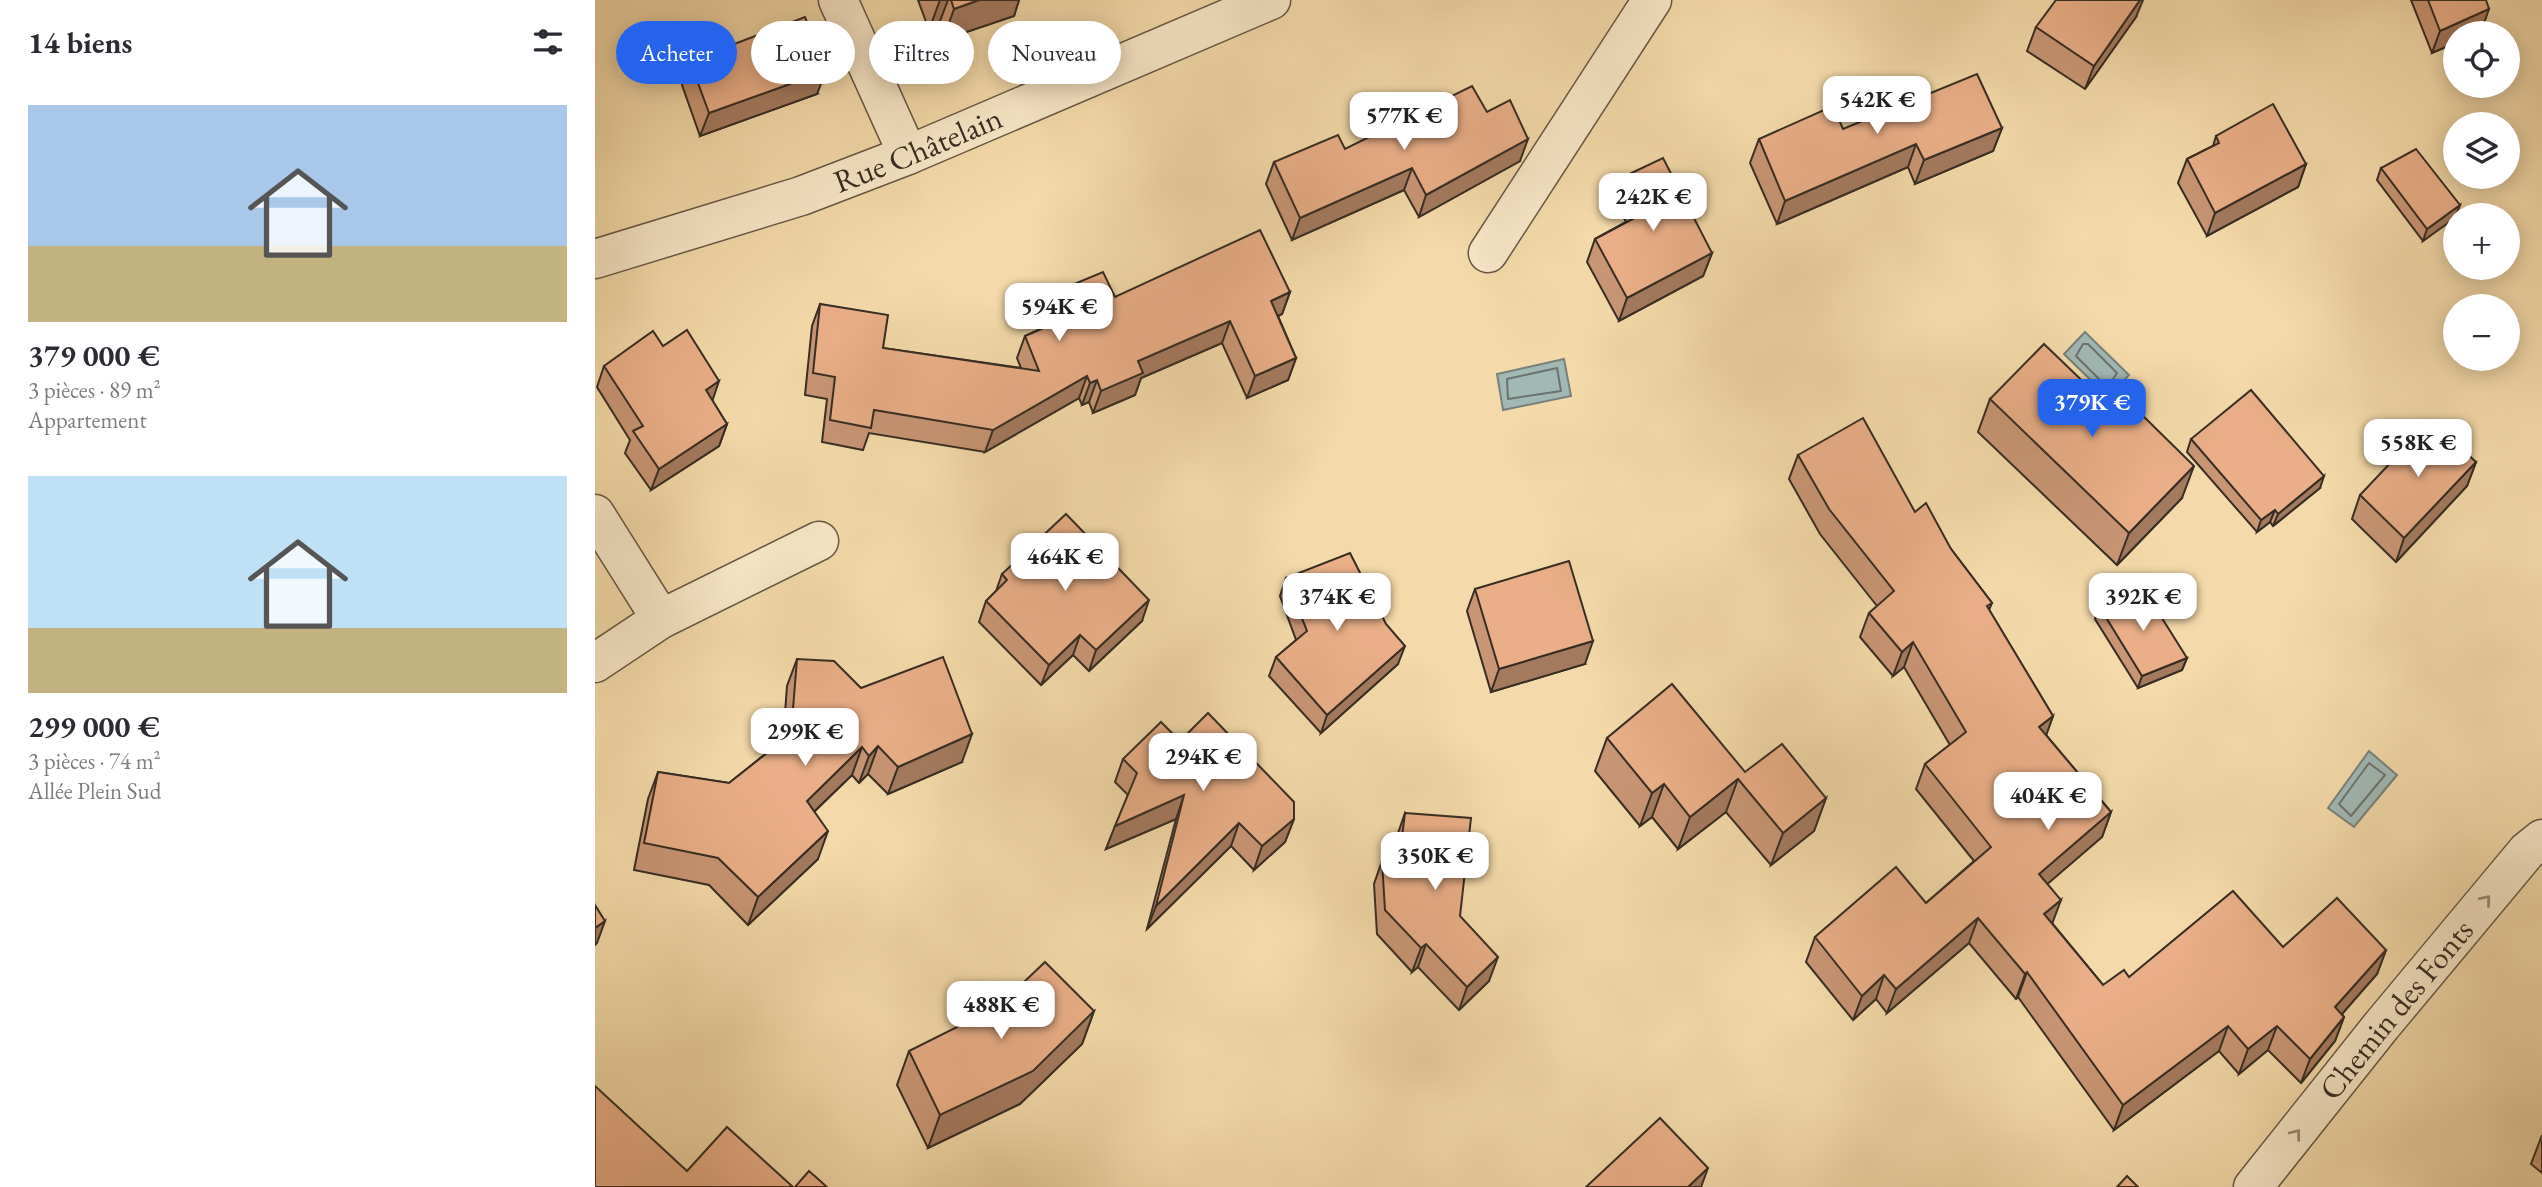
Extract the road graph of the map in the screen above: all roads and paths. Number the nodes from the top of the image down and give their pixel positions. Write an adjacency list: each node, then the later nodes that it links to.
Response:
1 (838, 0): 4 (street)
2 (1271, 0): 4 (street, Rue Châtelain)
3 (1652, 0): 5 (street)
4 (908, 155): 6 (street, Rue Châtelain)
5 (1488, 253)
6 (595, 259)
7 (595, 514): 9 (street)
8 (819, 541): 9 (street)
9 (661, 619): 10 (street)
10 (595, 663)
11 (2542, 839): 12 (street, Chemin des Fonts, one-way to 11)
12 (2253, 1187)

